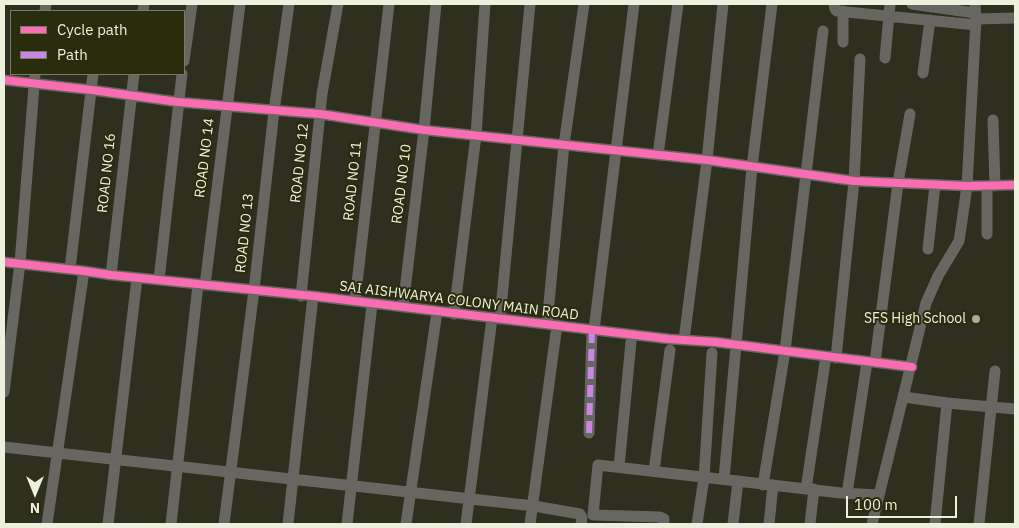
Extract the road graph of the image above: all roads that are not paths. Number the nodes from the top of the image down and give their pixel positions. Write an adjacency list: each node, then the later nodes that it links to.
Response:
1 (192, 4): 27 (street)
2 (240, 4): 39 (street, ROAD NO 14)
3 (289, 4): 40 (street, ROAD NO 13)
4 (338, 4): 41 (street, ROAD NO 12)
5 (389, 4): 44 (street, ROAD NO 11)
6 (436, 4): 45 (street, ROAD NO 10)
7 (485, 4): 46 (street)
8 (530, 4): 47 (street)
9 (584, 4): 48 (street)
10 (634, 4): 49 (street)
11 (678, 4): 50 (street)
12 (723, 4): 51 (street)
13 (772, 4): 52 (street)
14 (834, 4): 18 (street)
15 (890, 4): 21 (street)
16 (912, 4): 17 (street)
17 (932, 5): 19 (street)
18 (843, 11): 21 (street); 26 (street)
19 (960, 11): 20 (street); 24 (street)
20 (975, 15): 22 (street); 24 (street); 58 (street)
21 (888, 16): 23 (street); 28 (street)
22 (1015, 18)
23 (930, 20): 24 (street); 30 (street)
24 (960, 24)
25 (823, 31): 53 (street)
26 (842, 42)
27 (185, 54)
28 (885, 58)
29 (860, 59): 54 (street)
30 (923, 73)
31 (93, 75): 36 (street)
32 (134, 75): 37 (street, ROAD NO 16)
33 (182, 75): 38 (street)
34 (35, 79): 35 (street); 36 (street); 63 (street)
35 (4, 80)
36 (92, 90): 37 (street); 64 (street)
37 (130, 95): 38 (street); 66 (street, ROAD NO 16)
38 (178, 102): 39 (street); 68 (street)
39 (226, 107): 40 (street); 69 (street, ROAD NO 14)
40 (274, 111): 41 (street); 70 (street, ROAD NO 13)
41 (320, 114): 44 (street); 71 (street, ROAD NO 12)
42 (910, 114): 55 (street)
43 (993, 120): 59 (street)
44 (375, 123): 45 (street); 72 (street, ROAD NO 11)
45 (424, 130): 46 (street); 74 (street, ROAD NO 10)
46 (476, 135): 47 (street); 76 (street)
47 (516, 140): 48 (street); 77 (street)
48 (564, 145): 49 (street); 78 (street)
49 (615, 151): 50 (street); 79 (street)
50 (658, 155): 51 (street)
51 (706, 160): 52 (street); 80 (street)
52 (752, 167): 53 (street); 82 (street)
53 (805, 175): 54 (street); 84 (street)
54 (854, 181): 55 (street); 86 (street)
55 (898, 183): 56 (street); 87 (street)
56 (935, 185): 58 (street); 61 (street)
57 (1015, 185): 59 (street)
58 (967, 186): 59 (street); 88 (street)
59 (991, 186): 60 (street)
60 (987, 234)
61 (928, 249)
62 (4, 262): 63 (street, SAI AISHWARYA COLONY MAIN ROAD)
63 (20, 264): 64 (street, SAI AISHWARYA COLONY MAIN ROAD); 90 (street)
64 (70, 269): 65 (street, SAI AISHWARYA COLONY MAIN ROAD)
65 (84, 271): 66 (street, SAI AISHWARYA COLONY MAIN ROAD); 97 (street)
66 (111, 275): 67 (street, SAI AISHWARYA COLONY MAIN ROAD)
67 (137, 278): 68 (street, SAI AISHWARYA COLONY MAIN ROAD); 98 (street)
68 (158, 280): 69 (street, SAI AISHWARYA COLONY MAIN ROAD)
69 (202, 285): 70 (street, SAI AISHWARYA COLONY MAIN ROAD); 99 (street, ROAD NO 14)
70 (254, 290): 71 (street, SAI AISHWARYA COLONY MAIN ROAD); 102 (street, ROAD NO 13)
71 (307, 296): 72 (street, SAI AISHWARYA COLONY MAIN ROAD); 103 (street, ROAD NO 12)
72 (355, 301): 73 (street, SAI AISHWARYA COLONY MAIN ROAD)
73 (372, 304): 74 (street, SAI AISHWARYA COLONY MAIN ROAD); 108 (street)
74 (404, 307): 75 (street, SAI AISHWARYA COLONY MAIN ROAD)
75 (436, 312): 76 (street, SAI AISHWARYA COLONY MAIN ROAD); 110 (street)
76 (454, 314): 77 (street, SAI AISHWARYA COLONY MAIN ROAD)
77 (496, 318): 78 (street, SAI AISHWARYA COLONY MAIN ROAD); 113 (street)
78 (552, 325): 79 (street, SAI AISHWARYA COLONY MAIN ROAD); 114 (street)
79 (593, 330): 80 (street, SAI AISHWARYA COLONY MAIN ROAD); 95 (street)
80 (684, 340): 82 (street, SAI AISHWARYA COLONY MAIN ROAD)
81 (631, 342): 100 (street)
82 (736, 345): 84 (street, SAI AISHWARYA COLONY MAIN ROAD); 105 (street)
83 (670, 350): 101 (street)
84 (785, 351): 86 (street, SAI AISHWARYA COLONY MAIN ROAD); 107 (street)
85 (712, 353): 104 (street)
86 (831, 357): 87 (street, SAI AISHWARYA COLONY MAIN ROAD); 109 (street)
87 (871, 362): 88 (street, SAI AISHWARYA COLONY MAIN ROAD); 111 (street)
88 (912, 367): 91 (street)
89 (995, 371): 93 (street)
90 (4, 392)
91 (904, 397): 92 (street); 112 (street)
92 (947, 404): 93 (street); 132 (street)
93 (992, 407): 94 (street); 133 (street)
94 (1015, 409)
95 (589, 433)
96 (4, 447): 97 (street)
97 (58, 454): 98 (street); 116 (street)
98 (116, 460): 99 (street); 117 (street)
99 (178, 467): 102 (street); 118 (street, ROAD NO 14)
100 (619, 467): 101 (street); 115 (street)
101 (654, 471): 104 (street)
102 (230, 472): 103 (street); 119 (street, ROAD NO 13)
103 (292, 478): 108 (street); 120 (street, ROAD NO 12)
104 (704, 478): 105 (street); 127 (street)
105 (724, 479): 106 (street)
106 (738, 481): 107 (street); 128 (street)
107 (768, 485): 109 (street); 129 (street)
108 (351, 486): 110 (street); 121 (street)
109 (810, 489): 111 (street); 130 (street)
110 (410, 491): 113 (street); 122 (street)
111 (847, 494): 112 (street)
112 (878, 495): 131 (street)
113 (469, 499): 114 (street); 123 (street)
114 (534, 506): 124 (street); 125 (street)
115 (616, 520): 126 (street)
116 (47, 524)
117 (108, 524)
118 (171, 524)
119 (224, 524)
120 (288, 524)
121 (347, 524)
122 (406, 524)
123 (466, 524)
124 (530, 524)
125 (581, 524)
126 (664, 524)
127 (698, 524)
128 (733, 524)
129 (769, 524)
130 (810, 524)
131 (872, 524)
132 (935, 524)
133 (979, 524)

